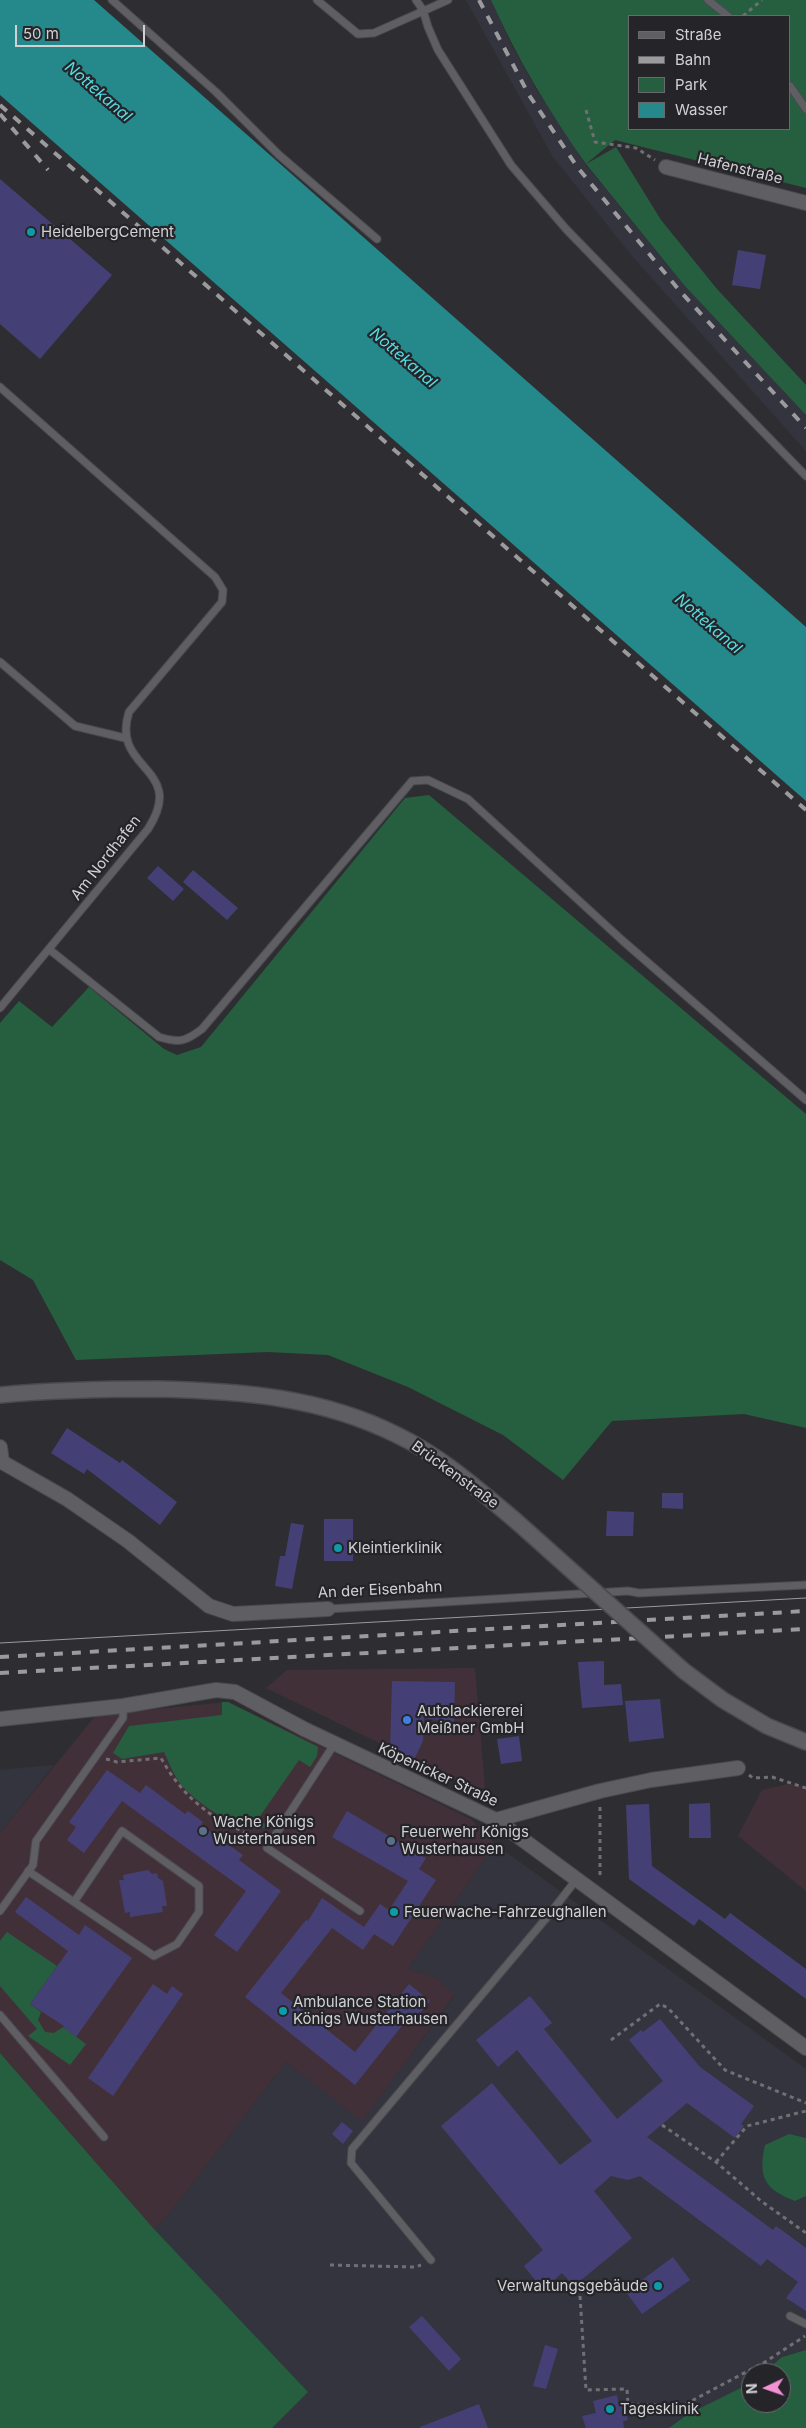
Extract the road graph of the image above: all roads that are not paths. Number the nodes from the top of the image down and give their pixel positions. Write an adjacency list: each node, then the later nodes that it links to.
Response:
1 (112, 0): 12 (lane)
2 (317, 0): 6 (lane)
3 (416, 0): 6 (lane)
4 (448, 0): 6 (lane)
5 (708, 0): 7 (lane)
6 (423, 10): 14 (lane)
7 (727, 15)
8 (791, 87): 9 (lane)
9 (806, 109)
10 (666, 168): 11 (street, Hafenstraße)
11 (806, 203)
12 (377, 239)
13 (0, 387): 16 (lane)
14 (806, 476)
15 (0, 662): 16 (lane)
16 (125, 738): 17 (lane, Am Nordhafen)
17 (50, 950): 18 (lane, Am Nordhafen); 19 (lane)
18 (0, 1008)
19 (806, 1100)
20 (0, 1395): 27 (main road, Brückenstraße, bridge)
21 (0, 1447): 22 (street, An der Eisenbahn)
22 (1, 1462): 24 (street, An der Eisenbahn)
23 (806, 1585): 24 (lane, An der Eisenbahn)
24 (328, 1610)
25 (122, 1706): 26 (street, Köpenicker Straße); 28 (street, Köpenicker Straße); 31 (lane)
26 (0, 1719)
27 (806, 1742)
28 (335, 1743): 30 (street, Köpenicker Straße); 35 (lane)
29 (738, 1768): 30 (street)
30 (496, 1820): 32 (street, Köpenicker Straße)
31 (28, 1871): 33 (lane); 34 (lane)
32 (576, 1880): 37 (street, Köpenicker Straße); 39 (lane)
33 (74, 1902): 33 (lane)
34 (0, 1911)
35 (360, 1911)
36 (0, 2015): 38 (lane)
37 (806, 2048)
38 (104, 2137)
39 (431, 2260)
40 (790, 2316): 41 (lane)
41 (806, 2324)

